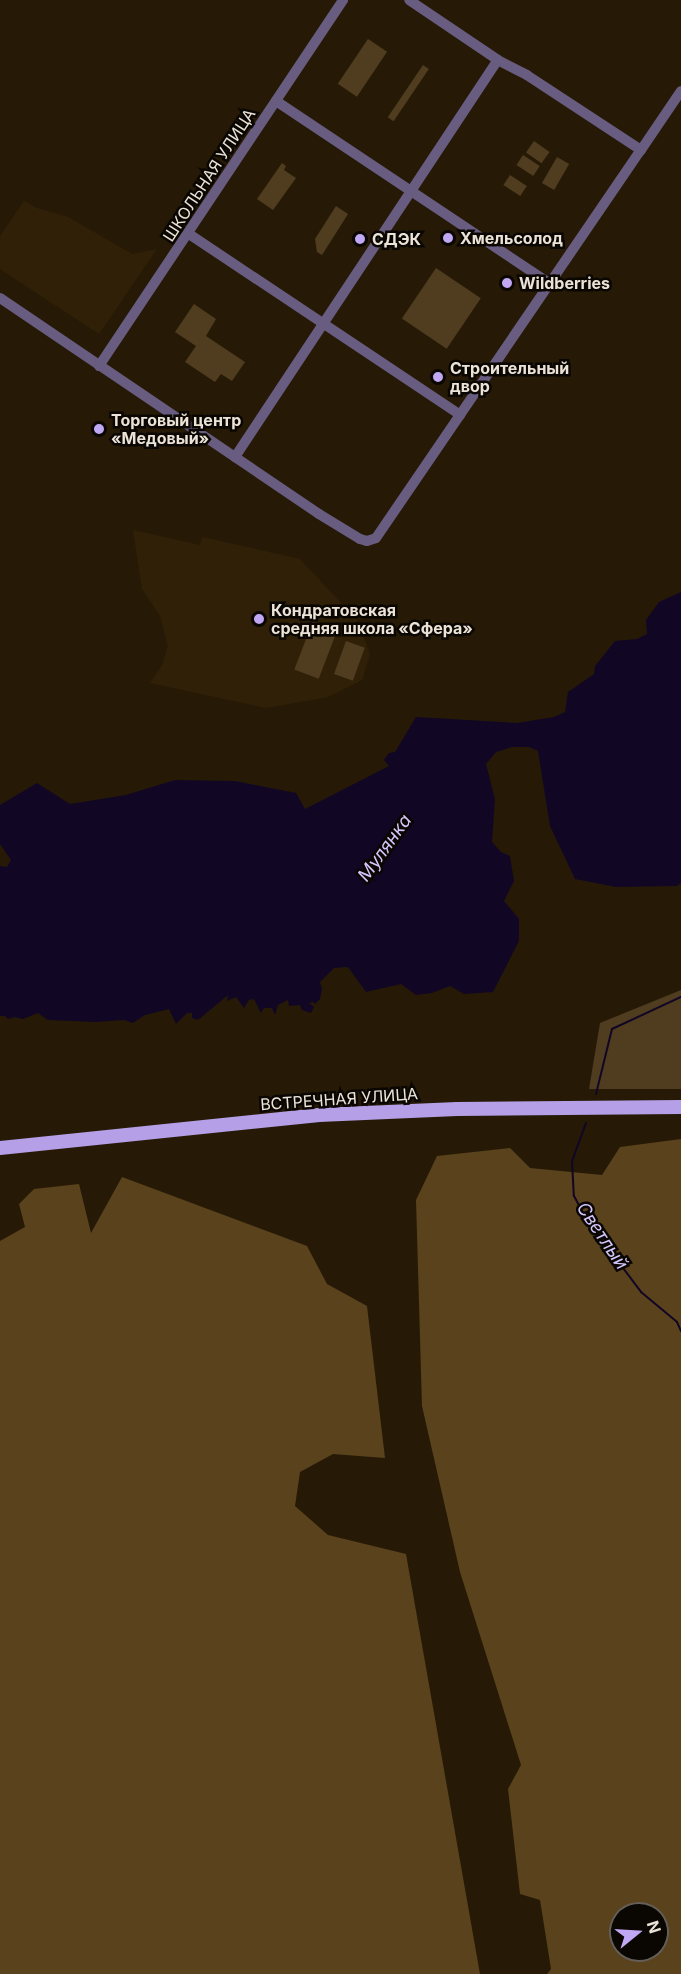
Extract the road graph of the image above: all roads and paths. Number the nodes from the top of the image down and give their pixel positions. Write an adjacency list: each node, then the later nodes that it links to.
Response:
1 (343, 0): 5 (street, ШКОЛЬНАЯ УЛИЦА)
2 (409, 0): 3 (street)
3 (498, 60): 6 (street); 7 (street)
4 (681, 91): 6 (street)
5 (276, 101): 7 (street); 8 (street, ШКОЛЬНАЯ УЛИЦА)
6 (641, 150): 9 (street)
7 (413, 192): 9 (street); 11 (street)
8 (189, 234): 11 (street); 12 (street, ШКОЛЬНАЯ УЛИЦА)
9 (549, 283): 13 (street)
10 (0, 298): 12 (street)
11 (325, 323): 13 (street); 14 (street)
12 (99, 366): 14 (street)
13 (460, 415): 14 (street)
14 (235, 457)
15 (681, 1107): 16 (main road, ВСТРЕЧНАЯ УЛИЦА)
16 (0, 1148)

